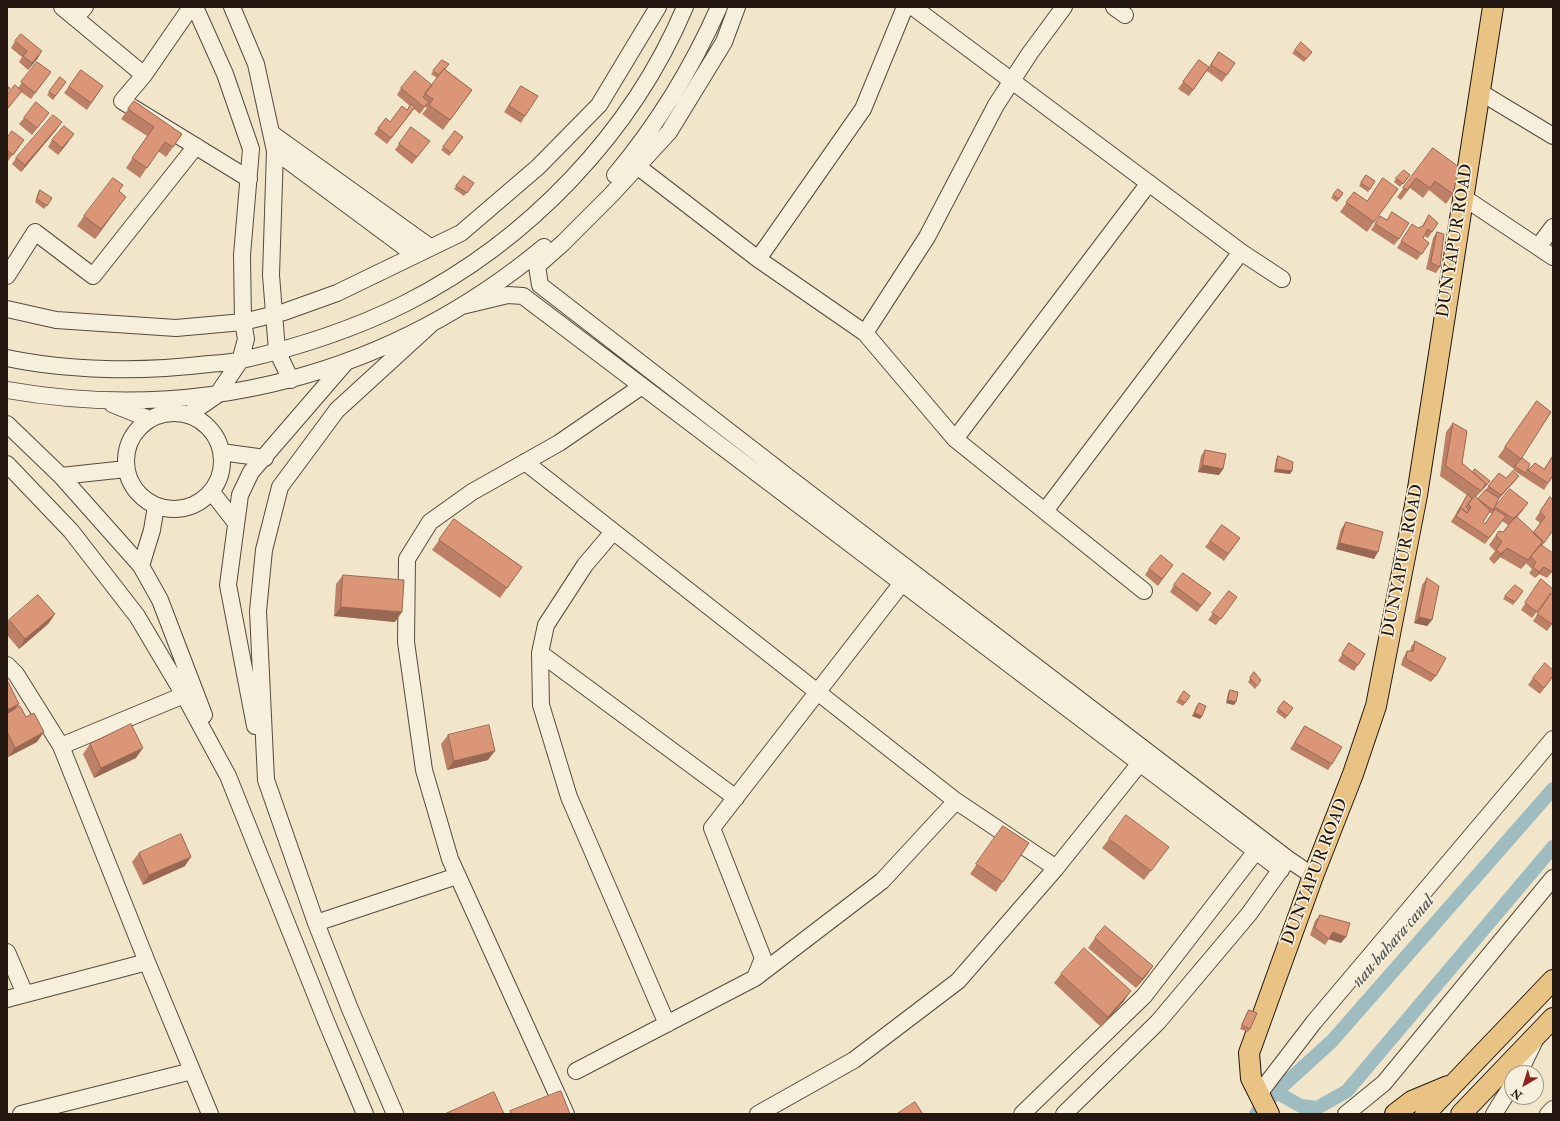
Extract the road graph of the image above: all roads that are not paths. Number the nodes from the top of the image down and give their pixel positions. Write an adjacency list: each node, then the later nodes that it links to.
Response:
1 (62, 7): 13 (street)
2 (191, 7): 14 (street)
3 (195, 7): 22 (street)
4 (232, 7): 17 (street)
5 (658, 7): 26 (street)
6 (685, 7): 41 (street)
7 (719, 7): 35 (street)
8 (737, 7): 21 (street)
9 (905, 7): 32 (street)
10 (912, 7): 15 (street)
11 (1064, 7): 15 (street)
12 (1493, 7): 16 (main road, DUNYAPUR ROAD)
13 (80, 12): 14 (street)
14 (144, 75): 19 (street)
15 (1011, 81): 23 (street); 40 (street)
16 (1480, 92): 18 (street); 24 (main road, DUNYAPUR ROAD)
17 (271, 133): 20 (street); 26 (street)
18 (1553, 136)
19 (196, 146): 22 (street); 30 (street)
20 (275, 151): 29 (street); 37 (street)
21 (638, 166): 32 (street); 79 (street)
22 (249, 179): 38 (street)
23 (1149, 183): 28 (street); 53 (street)
24 (1463, 197): 27 (street); 83 (main road, DUNYAPUR ROAD)
25 (1553, 227): 27 (street)
26 (430, 247): 29 (street)
27 (1538, 247): 31 (street)
28 (1241, 252): 34 (street); 62 (street)
29 (415, 255): 37 (street)
30 (12, 256): 33 (street)
31 (1553, 257)
32 (758, 260): 40 (street)
33 (7, 276)
34 (1282, 279)
35 (462, 306): 39 (street); 46 (street)
36 (7, 309): 38 (street)
37 (274, 314): 38 (street); 41 (street)
38 (243, 322): 43 (street)
39 (430, 325): 44 (street); 76 (street)
40 (865, 333): 53 (street)
41 (277, 351): 43 (street); 45 (street)
42 (7, 358): 43 (street)
43 (240, 361): 48 (street)
44 (347, 361): 45 (street); 55 (street)
45 (291, 380): 48 (street)
46 (642, 386): 56 (street); 66 (street)
47 (7, 390): 49 (street)
48 (217, 395): 49 (street); 50 (street)
49 (105, 401): 51 (street)
50 (188, 415): 51 (street); 54 (street)
51 (150, 419): 58 (street)
52 (7, 424): 59 (street)
53 (955, 439): 62 (street)
54 (221, 452): 55 (street); 60 (street)
55 (265, 458): 63 (street)
56 (525, 462): 64 (street); 82 (street)
57 (7, 464): 71 (street)
58 (126, 469): 59 (street); 61 (street)
59 (61, 476): 65 (street)
60 (211, 491): 61 (street); 63 (street)
61 (156, 506): 65 (street)
62 (1045, 511): 67 (street)
63 (236, 523): 76 (street)
64 (613, 532): 68 (street); 70 (street)
65 (141, 566): 75 (street)
66 (902, 583): 70 (street); 74 (street)
67 (1144, 591)
68 (540, 653): 77 (street); 92 (street)
69 (7, 665): 73 (street)
70 (817, 692): 77 (street); 78 (street)
71 (184, 695): 73 (street); 75 (street)
72 (1553, 739): 98 (street)
73 (61, 746): 87 (street)
74 (1140, 763): 79 (street); 81 (street)
75 (228, 776): 103 (street)
76 (266, 780): 85 (street)
77 (736, 798): 88 (street)
78 (956, 800): 81 (street); 88 (street)
79 (1260, 846): 80 (street); 107 (street)
80 (1284, 864): 83 (street); 108 (street)
81 (1056, 868): 106 (street)
82 (457, 876): 85 (street); 105 (street)
83 (1313, 876): 98 (main road, DUNYAPUR ROAD)
84 (1553, 878): 110 (street)
85 (316, 924): 104 (street)
86 (7, 952): 90 (street)
87 (147, 962): 90 (street); 95 (street)
88 (755, 978): 92 (street)
89 (1553, 980): 97 (main road)
90 (25, 994): 91 (street)
91 (7, 1000)
92 (668, 1024): 96 (street)
93 (1546, 1024): 94 (street); 113 (main road)
94 (1523, 1065)
95 (192, 1071): 101 (street); 102 (street)
96 (576, 1071)
97 (1456, 1083): 111 (main road); 112 (main road)
98 (1258, 1095): 109 (main road, DUNYAPUR ROAD)
99 (1504, 1098): 114 (street)
100 (1553, 1109): 115 (street)
101 (21, 1114)
102 (210, 1114)
103 (365, 1114)
104 (395, 1114)
105 (566, 1114)
106 (758, 1114)
107 (1022, 1114)
108 (1064, 1114)
109 (1269, 1114)
110 (1346, 1114)
111 (1395, 1114)
112 (1425, 1114)
113 (1462, 1114)
114 (1494, 1114)
115 (1548, 1114)

